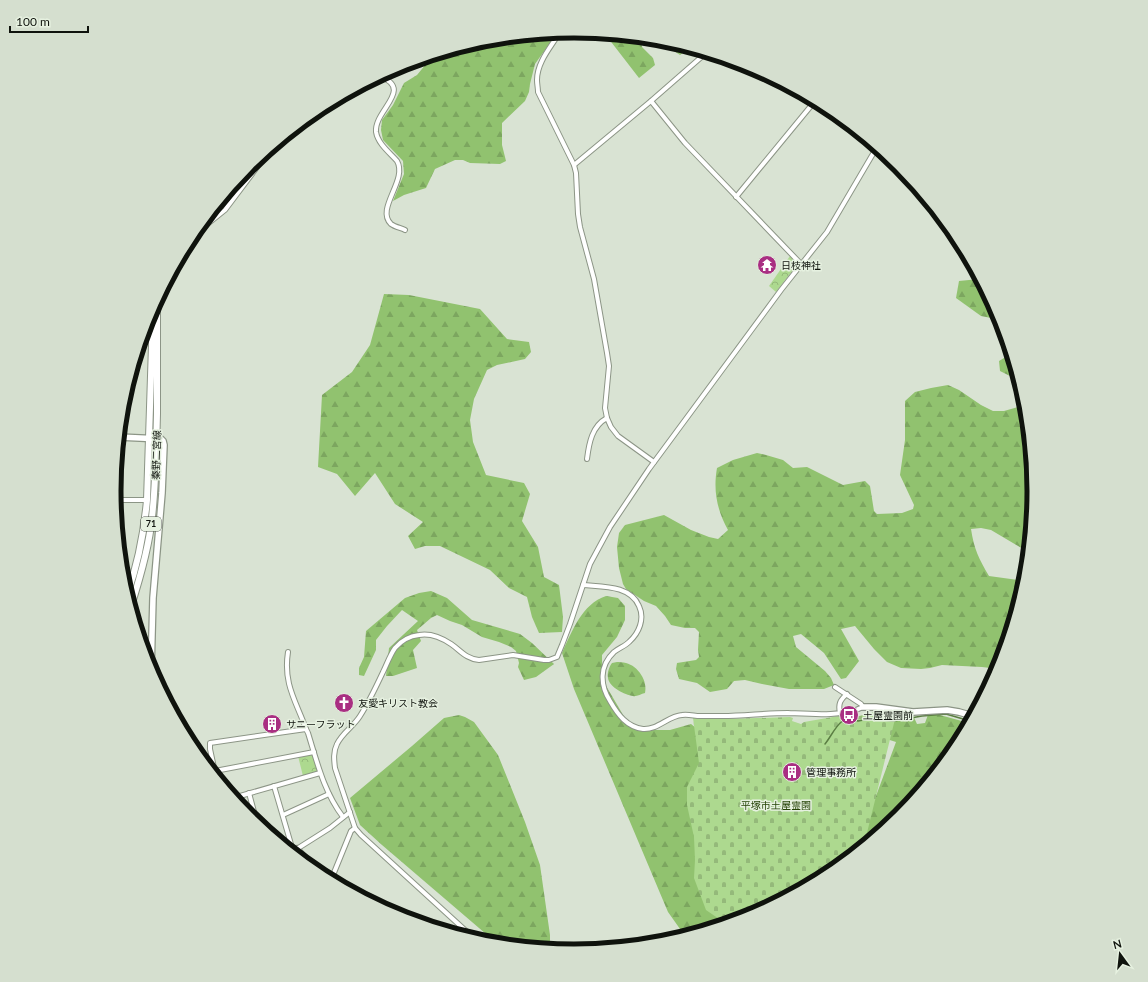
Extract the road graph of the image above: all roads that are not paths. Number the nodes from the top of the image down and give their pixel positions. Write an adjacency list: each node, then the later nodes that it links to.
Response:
1 (556, 39): 7 (street)
2 (701, 56): 4 (street)
3 (387, 79): 11 (street)
4 (652, 101): 7 (street); 9 (street)
5 (811, 105): 9 (street)
6 (874, 151): 12 (street)
7 (574, 165): 15 (street)
8 (255, 170): 10 (street)
9 (736, 197): 12 (street)
10 (209, 222)
11 (405, 230)
12 (801, 264): 19 (street)
13 (157, 313): 17 (main road, 秦野二宮線 / 71)
14 (151, 327): 17 (main road, 秦野二宮線 / 71)
15 (607, 418): 18 (street); 19 (street)
16 (124, 437): 17 (street)
17 (153, 438): 21 (main road, 秦野二宮線 / 71); 24 (main road, 秦野二宮線 / 71); 26 (street)
18 (587, 458)
19 (654, 462): 23 (street)
20 (121, 500): 21 (street)
21 (147, 500): 22 (main road, 秦野二宮線 / 71)
22 (130, 578)
23 (583, 585): 30 (street); 42 (street)
24 (134, 597)
25 (288, 652): 32 (street)
26 (151, 654)
27 (835, 686): 28 (street)
28 (847, 694): 29 (street); 30 (street)
29 (863, 707): 30 (street); 31 (street)
30 (840, 712)
31 (968, 715)
32 (306, 729): 33 (street); 34 (street)
33 (314, 752): 35 (street); 36 (street)
34 (214, 765)
35 (218, 770)
36 (320, 773): 37 (street); 39 (street)
37 (274, 786): 38 (street); 43 (street)
38 (249, 793): 40 (street); 41 (street)
39 (329, 794): 43 (street); 44 (street)
40 (239, 796)
41 (254, 811)
42 (350, 812): 44 (street); 45 (street)
43 (282, 815): 46 (street)
44 (343, 817): 47 (street)
45 (355, 828): 48 (street); 49 (street)
46 (293, 846)
47 (296, 849)
48 (333, 875)
49 (466, 931)

